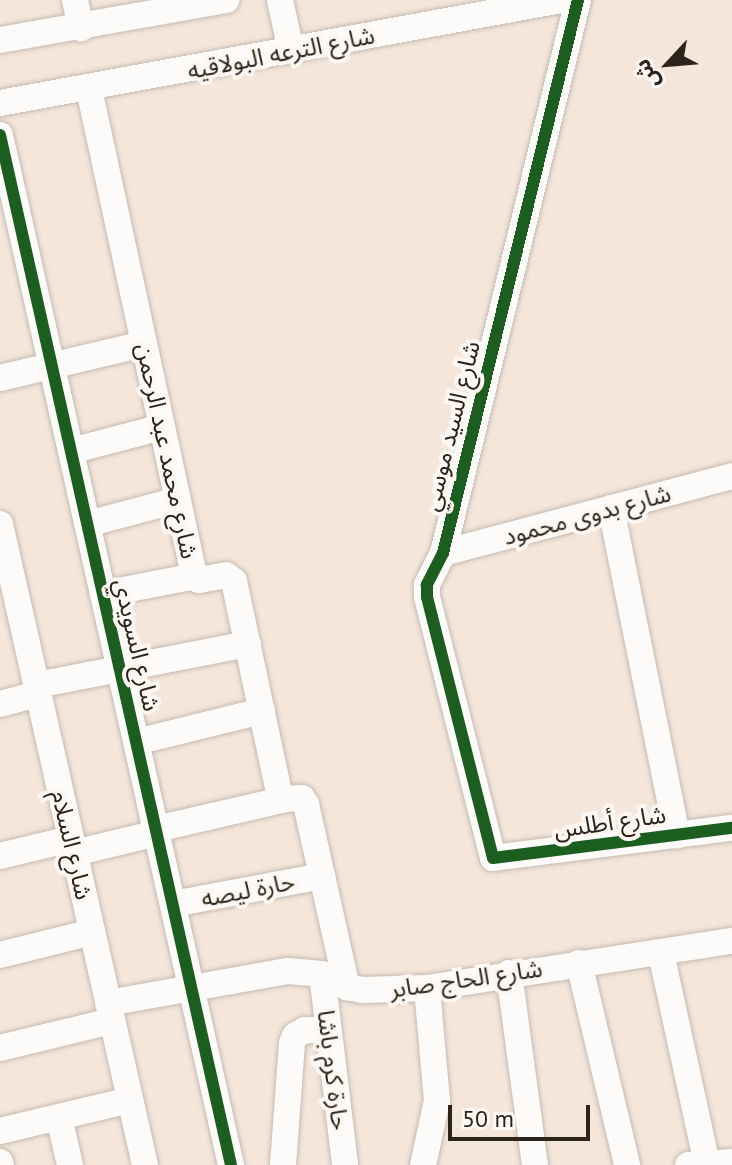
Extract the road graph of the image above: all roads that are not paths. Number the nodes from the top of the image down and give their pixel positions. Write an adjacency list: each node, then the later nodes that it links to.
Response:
1 (75, 0): 6 (street)
2 (226, 0): 6 (street)
3 (280, 0): 8 (street)
4 (561, 0): 8 (street, شارع الترعه البولاقيه)
5 (578, 0): 22 (street, شارع السيد موسي)
6 (81, 28): 7 (street)
7 (0, 40)
8 (291, 51): 9 (street, شارع الترعه البولاقيه)
9 (89, 89): 10 (street, شارع الترعه البولاقيه); 12 (street, شارع محمد عبد الرحمن)
10 (0, 103)
11 (0, 135): 13 (street, شارع السويدي)
12 (144, 344): 13 (street); 15 (street, شارع محمد عبد الرحمن)
13 (52, 366): 14 (street); 16 (street, شارع السويدي)
14 (0, 378)
15 (162, 427): 16 (street); 18 (street, شارع محمد عبد الرحمن)
16 (71, 451): 21 (street, شارع السويدي)
17 (732, 476): 19 (street, شارع بدوى محمود)
18 (178, 500): 21 (street); 23 (street, شارع محمد عبد الرحمن)
19 (611, 508): 22 (street, شارع بدوى محمود); 35 (street)
20 (0, 524): 25 (street, شارع السلام)
21 (87, 524): 24 (street, شارع السويدي)
22 (443, 553): 38 (street, شارع السيد موسي)
23 (196, 576): 24 (street); 26 (street, شارع محمد عبد الرحمن)
24 (103, 594): 27 (street, شارع السويدي)
25 (9, 609): 28 (street, شارع السلام)
26 (248, 644): 27 (street); 30 (street, شارع محمد عبد الرحمن)
27 (120, 669): 28 (street); 31 (street, شارع السويدي)
28 (37, 689): 29 (street); 36 (street, شارع السلام)
29 (0, 704)
30 (262, 711): 31 (street); 32 (street, شارع محمد عبد الرحمن)
31 (136, 742): 34 (street, شارع السويدي)
32 (286, 799): 34 (street); 39 (street, شارع محمد عبد الرحمن)
33 (732, 828): 35 (street, شارع أطلس)
34 (156, 831): 36 (street); 40 (street, شارع السويدي)
35 (677, 835): 38 (street, شارع أطلس)
36 (73, 846): 37 (street); 41 (street, شارع السلام)
37 (0, 856)
38 (493, 858)
39 (322, 876): 40 (street, حارة ليصه); 49 (street, شارع محمد عبد الرحمن)
40 (173, 904): 48 (street, شارع السويدي)
41 (92, 932): 44 (street); 51 (street, شارع السلام)
42 (732, 941): 43 (street, شارع الحاج صابر)
43 (661, 953): 45 (street, شارع الحاج صابر); 57 (street)
44 (0, 955)
45 (579, 963): 46 (street, شارع الحاج صابر); 65 (street)
46 (509, 973): 50 (street, شارع الحاج صابر); 64 (street)
47 (322, 974): 48 (street, شارع الحاج صابر); 49 (street, شارع الحاج صابر); 52 (street, حارة كرم باشا)
48 (191, 986): 51 (street, شارع الحاج صابر); 60 (street, شارع السويدي)
49 (347, 987): 50 (street, شارع الحاج صابر)
50 (427, 988): 63 (street)
51 (110, 1012): 53 (street, شارع الحاج صابر); 54 (street, شارع السلام)
52 (327, 1030): 61 (street); 62 (street, حارة كرم باشا)
53 (0, 1048)
54 (130, 1100): 55 (street); 59 (street, شارع السلام)
55 (59, 1117): 56 (street); 58 (street)
56 (0, 1131)
57 (709, 1163)
58 (70, 1165)
59 (145, 1165)
60 (231, 1165)
61 (283, 1165)
62 (345, 1165)
63 (423, 1165)
64 (535, 1165)
65 (627, 1165)

